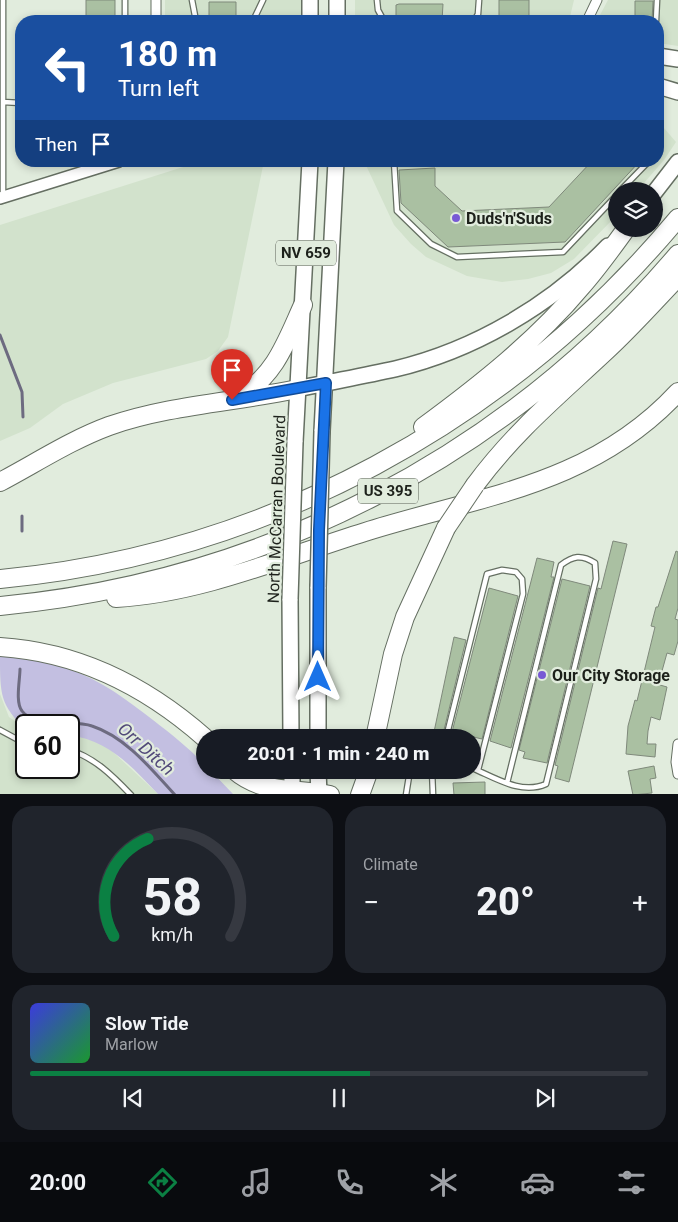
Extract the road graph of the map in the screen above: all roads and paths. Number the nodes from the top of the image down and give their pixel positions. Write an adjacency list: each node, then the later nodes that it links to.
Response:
1 (2, 0): 24 (lane)
2 (125, 0): 11 (lane)
3 (156, 0): 12 (street)
4 (192, 0): 13 (lane)
5 (263, 0): 14 (lane)
6 (310, 0): 15 (main road)
7 (377, 0): 16 (lane)
8 (479, 0): 17 (lane)
9 (597, 0): 18 (street)
10 (657, 0): 19 (lane)
11 (125, 15)
12 (156, 15)
13 (195, 15)
14 (256, 15)
15 (310, 15)
16 (381, 15)
17 (477, 15)
18 (590, 15)
19 (656, 15)
20 (664, 57): 21 (main road)
21 (678, 59)
22 (664, 88): 23 (main road)
23 (678, 92)
24 (3, 102): 25 (lane); 34 (lane)
25 (15, 103)
26 (678, 162): 33 (main road)
27 (100, 167): 34 (street)
28 (309, 167): 41 (main road, North McCarran Boulevard / NV 659)
29 (336, 167): 42 (main road, NV 659)
30 (394, 167): 35 (lane)
31 (643, 167): 32 (lane)
32 (629, 182)
33 (663, 182)
34 (2, 197)
35 (608, 204)
36 (678, 218): 47 (highway, US 395)
37 (617, 237): 42 (main road)
38 (619, 237): 47 (highway)
39 (678, 254): 49 (highway, US 395)
40 (678, 277): 54 (highway, bridge)
41 (303, 305): 43 (main road, North McCarran Boulevard / NV 659); 45 (highway)
42 (326, 383): 43 (main road); 53 (main road, NV 659, bridge)
43 (298, 389): 45 (highway); 52 (main road, North McCarran Boulevard / NV 659, bridge)
44 (678, 392): 49 (highway)
45 (232, 400): 46 (highway)
46 (0, 482)
47 (299, 503): 48 (highway, US 395)
48 (0, 579)
49 (31, 603): 50 (highway, US 395)
50 (0, 606)
51 (0, 647): 57 (highway)
52 (291, 729)
53 (318, 729)
54 (378, 729)
55 (448, 729): 60 (lane)
56 (0, 730): 58 (lane)
57 (196, 731)
58 (15, 738)
59 (678, 744): 63 (street)
60 (481, 747)
61 (80, 754): 71 (lane)
62 (481, 772): 70 (lane)
63 (678, 774)
64 (242, 779): 72 (highway)
65 (292, 779): 72 (main road)
66 (320, 779): 73 (main road)
67 (408, 779): 75 (lane)
68 (432, 779): 76 (lane)
69 (365, 782): 74 (highway)
70 (507, 783): 70 (lane)
71 (131, 794)
72 (292, 794): 73 (highway)
73 (323, 794)
74 (352, 794)
75 (406, 794)
76 (433, 794)

